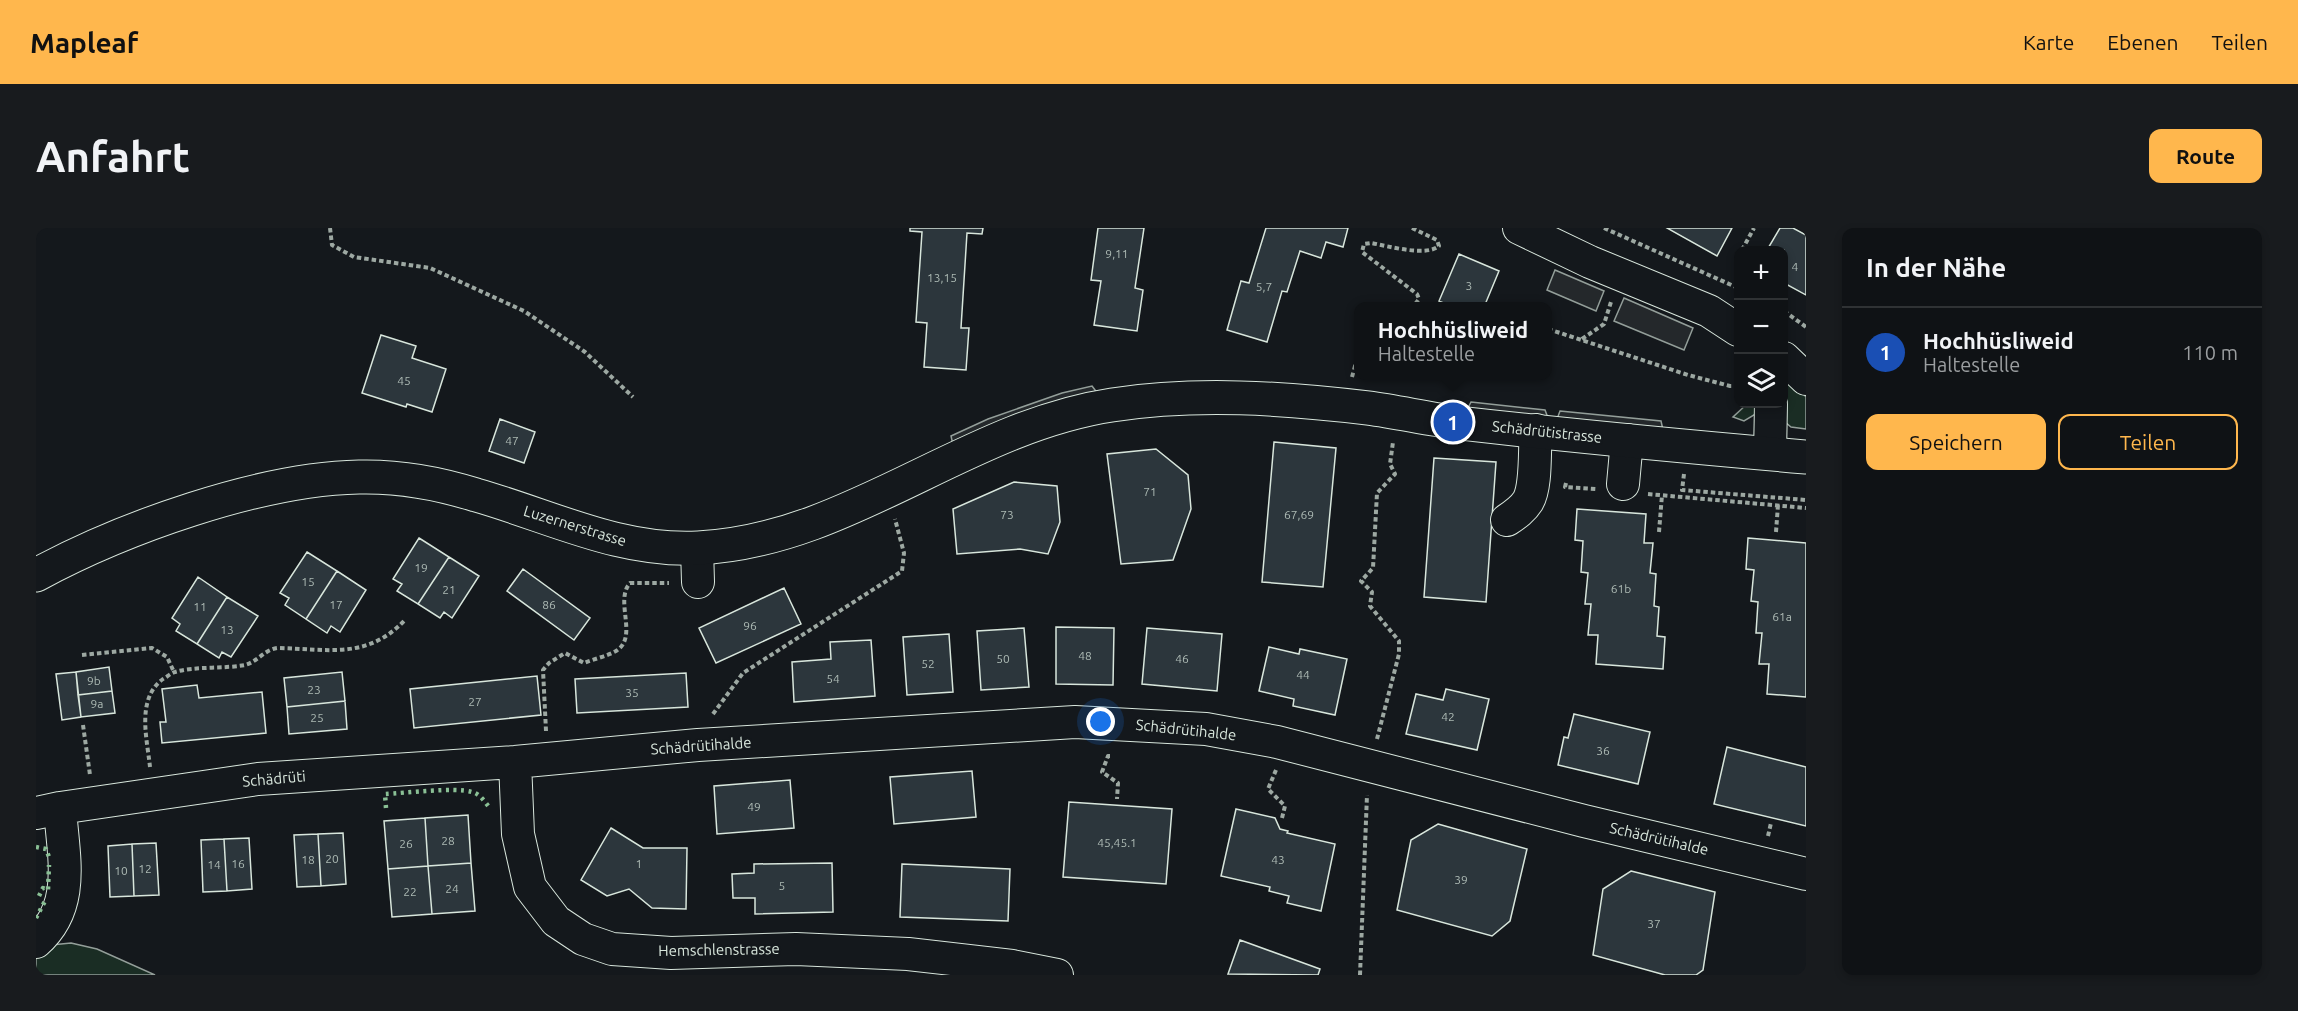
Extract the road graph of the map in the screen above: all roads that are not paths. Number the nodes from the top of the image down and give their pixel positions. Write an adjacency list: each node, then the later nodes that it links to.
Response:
1 (1519, 228): 2 (street)
2 (1734, 327)
3 (1788, 362): 4 (street)
4 (1806, 379)
5 (1216, 398): 7 (main road, Schädrütistrasse); 13 (main road, Luzernerstrasse)
6 (1772, 408): 9 (street)
7 (1536, 430): 8 (main road, Schädrütistrasse); 12 (street)
8 (1627, 440): 9 (main road, Schädrütistrasse); 11 (street)
9 (1770, 454): 10 (main road, Schädrütistrasse)
10 (1806, 457)
11 (1620, 489)
12 (1508, 520)
13 (697, 548): 14 (main road, Luzernerstrasse); 15 (street)
14 (36, 575)
15 (698, 582)
16 (515, 762): 17 (street, Schädrüti); 18 (street, Schädrütihalde); 20 (street, Hemschlenstrasse)
17 (48, 811): 19 (street)
18 (1806, 874)
19 (36, 942)
20 (1057, 975)

